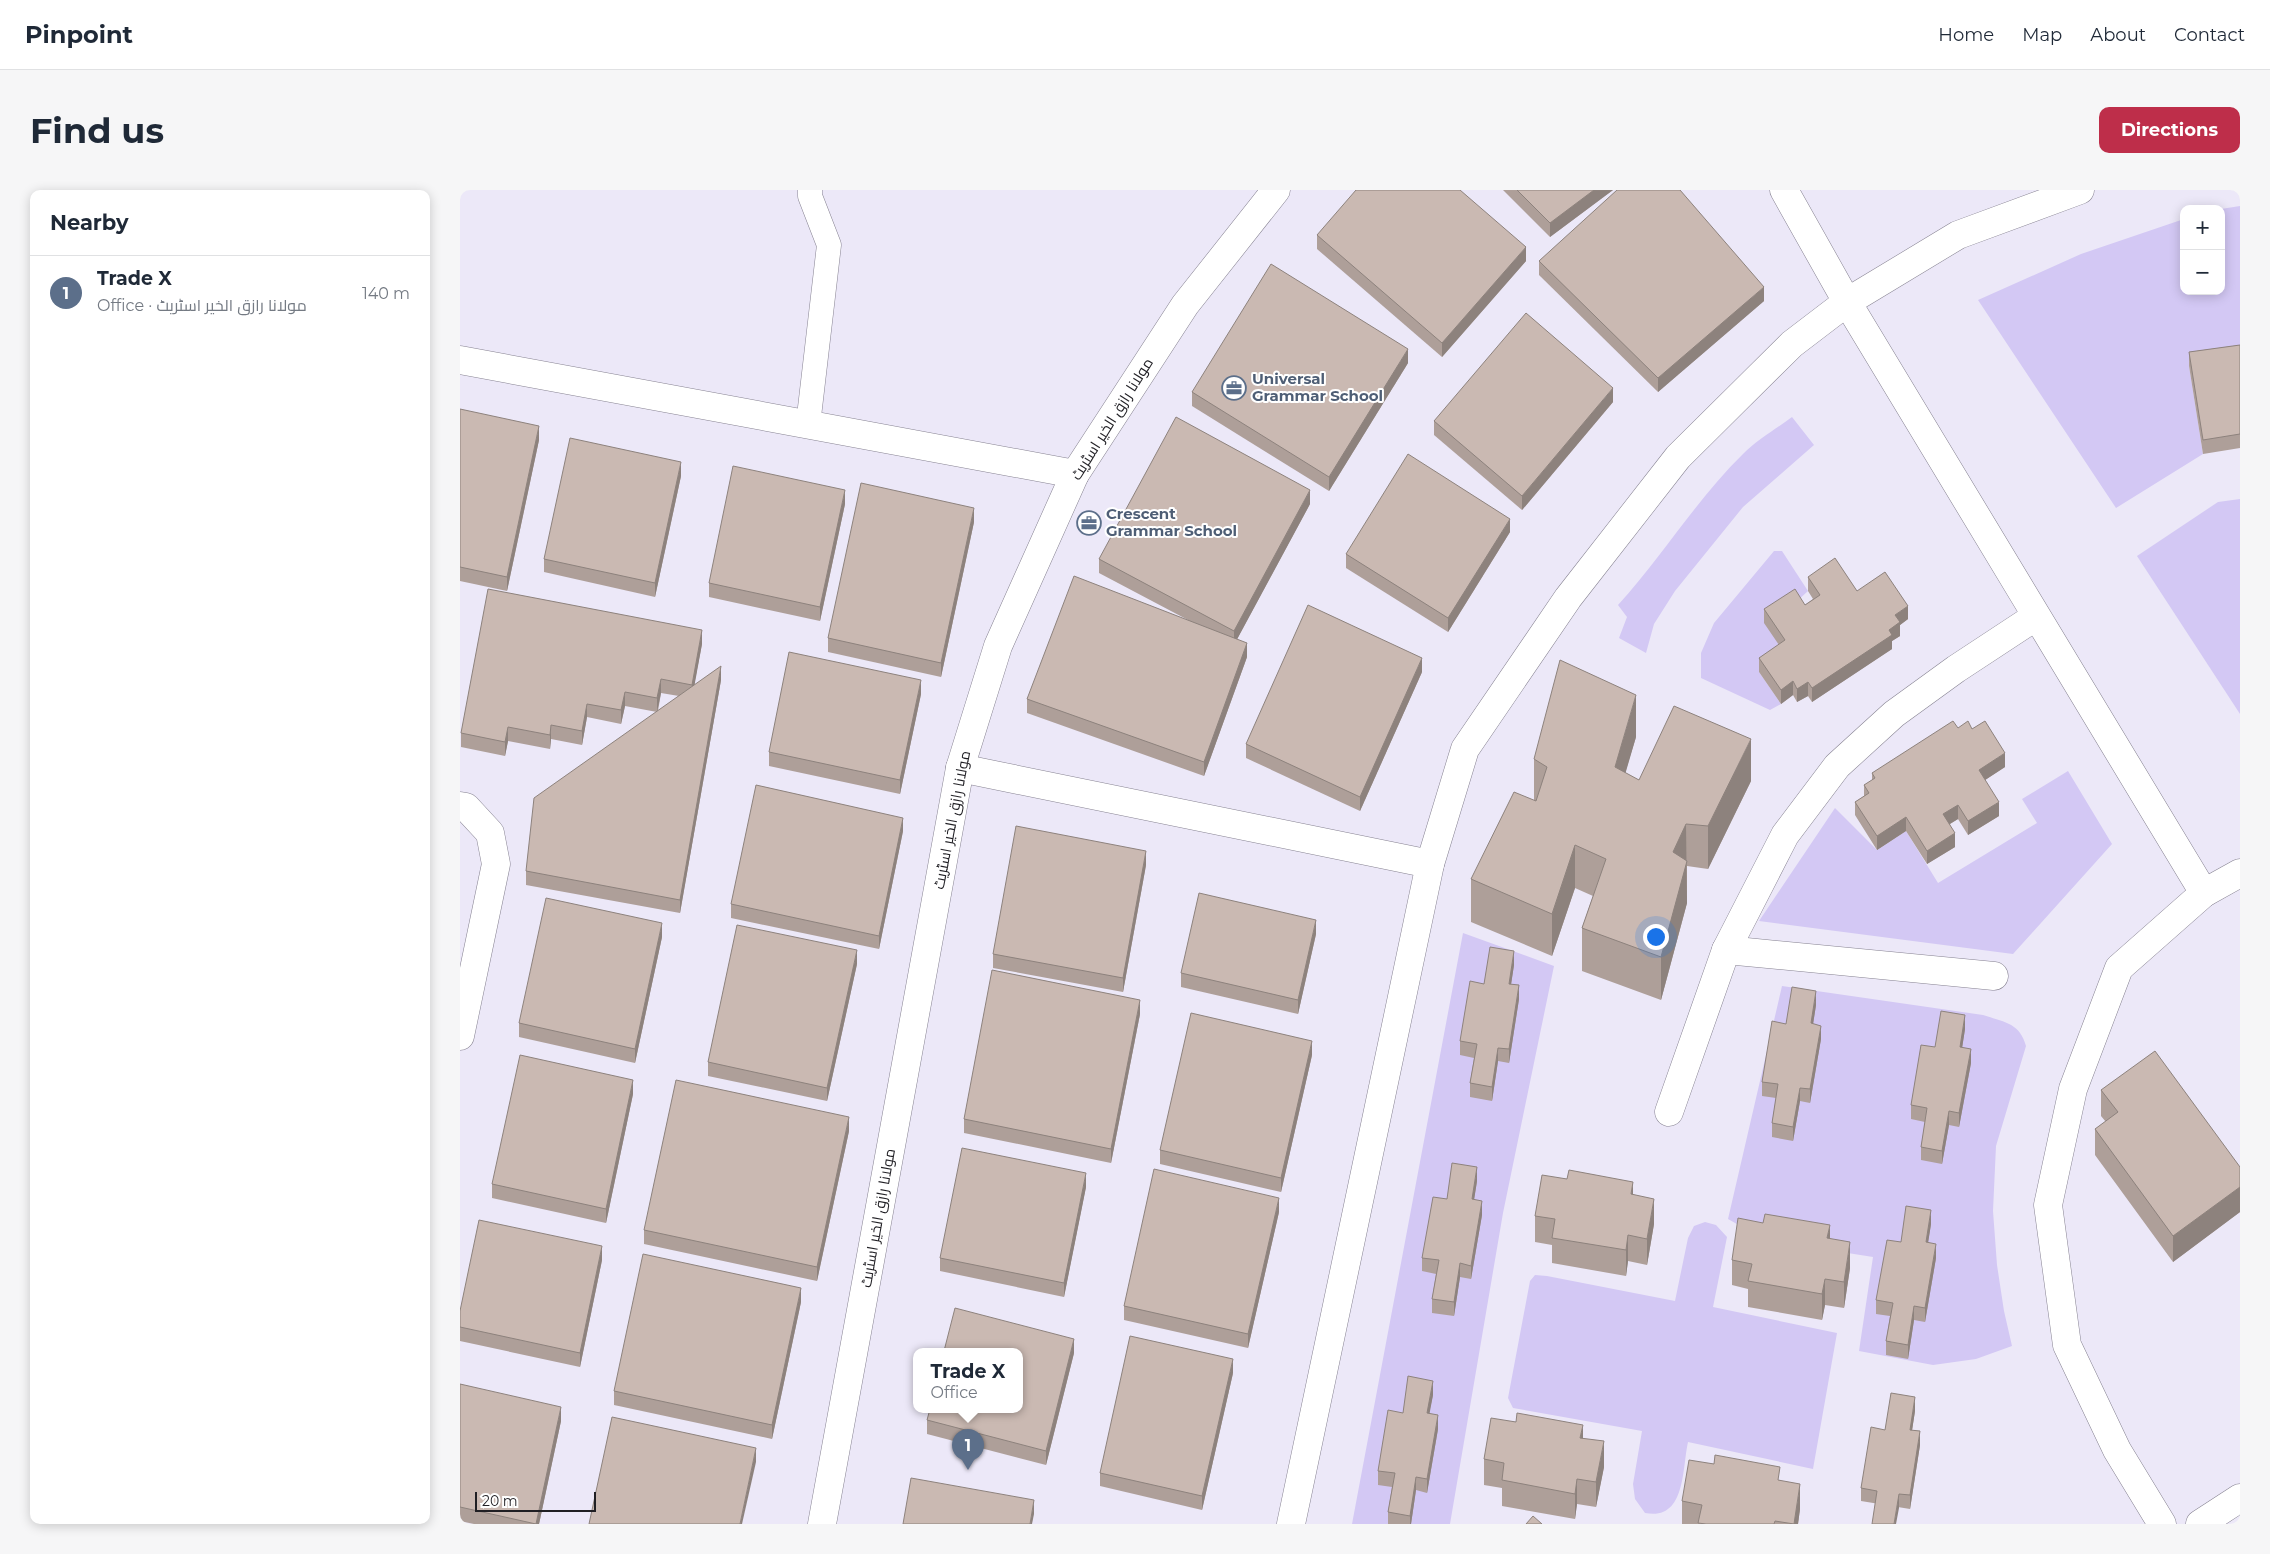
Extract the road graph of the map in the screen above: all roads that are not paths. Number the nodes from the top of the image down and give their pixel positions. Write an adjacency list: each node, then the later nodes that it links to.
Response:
1 (810, 190): 7 (lane)
2 (1276, 190): 8 (street, مولانا رازق الخیر اسٹریٹ)
3 (1784, 190): 5 (street)
4 (2080, 190): 5 (street)
5 (1846, 302): 9 (street); 12 (street)
6 (460, 360): 7 (street)
7 (808, 425): 8 (street)
8 (1075, 474): 10 (street, مولانا رازق الخیر اسٹریٹ)
9 (2035, 617): 14 (street); 15 (street)
10 (960, 768): 12 (street); 20 (street, مولانا رازق الخیر اسٹریٹ)
11 (460, 806): 17 (street)
12 (1430, 864): 21 (street)
13 (2240, 873): 14 (street)
14 (2204, 893): 22 (street)
15 (1726, 950): 16 (street); 18 (street)
16 (1994, 976)
17 (460, 1036)
18 (1669, 1112)
19 (2240, 1498): 23 (street)
20 (822, 1524)
21 (1291, 1524)
22 (2162, 1524)
23 (2200, 1524)

